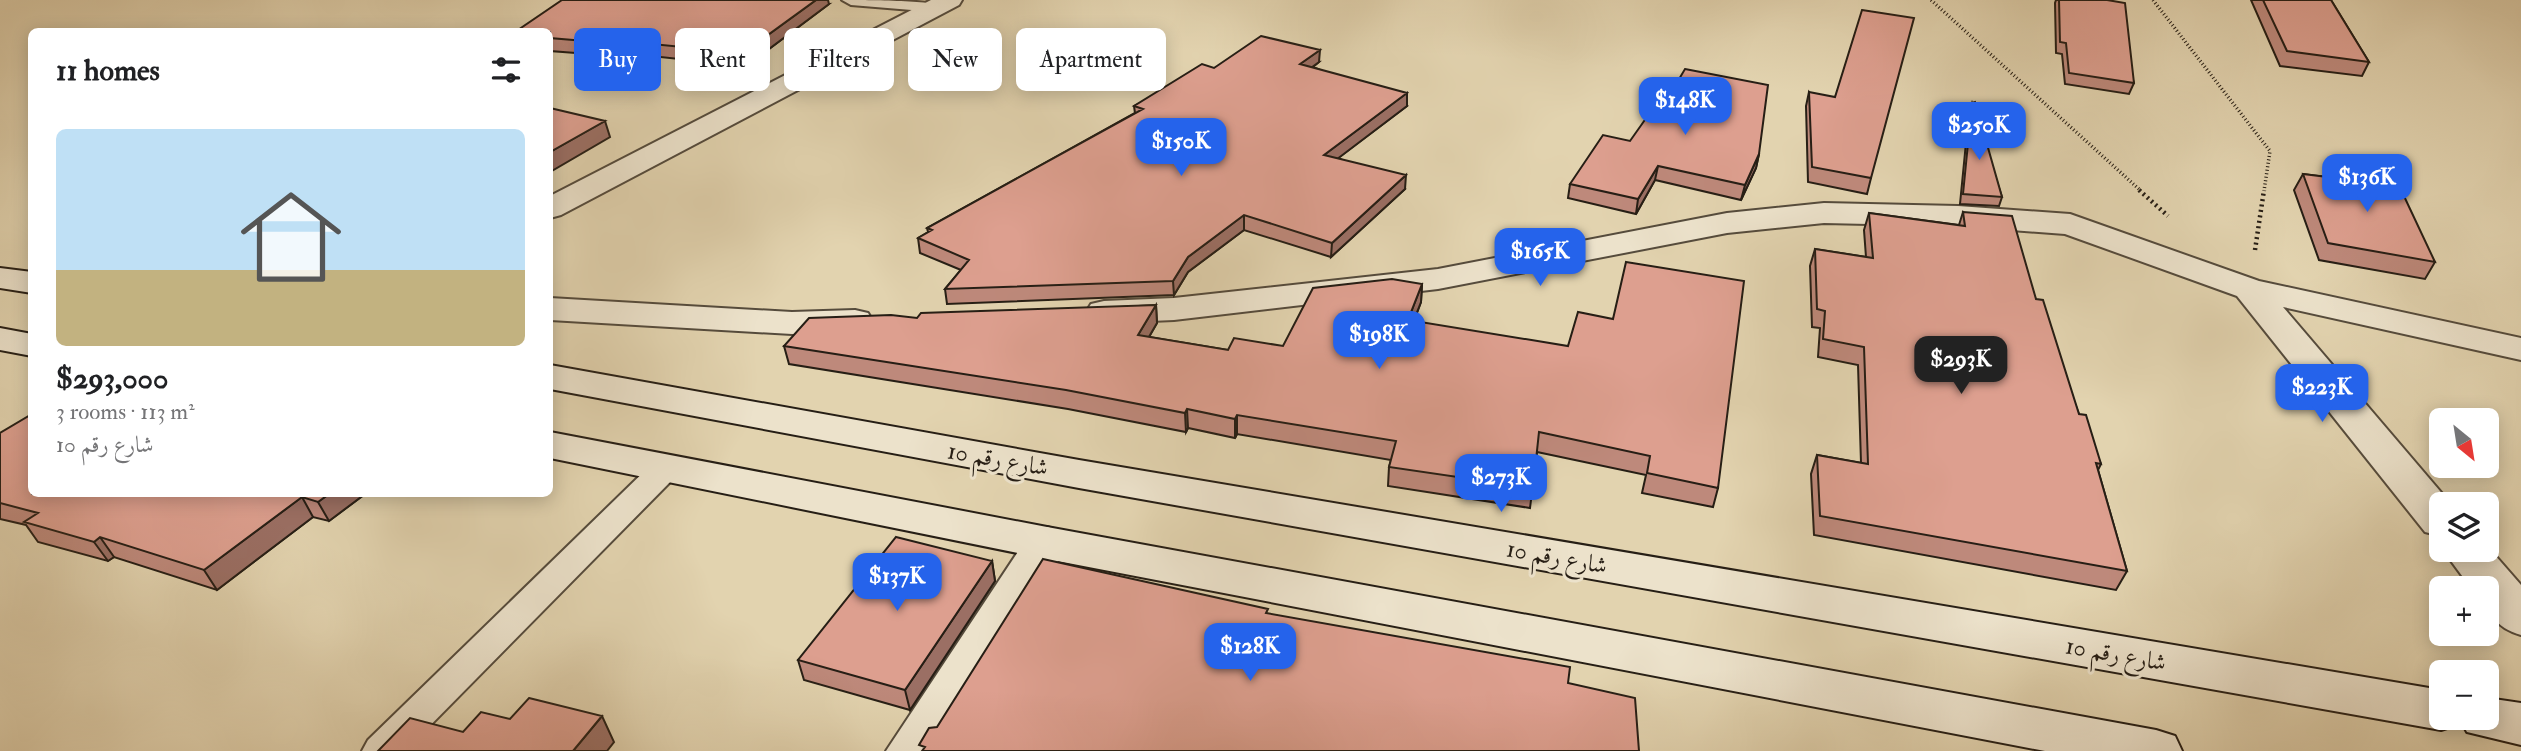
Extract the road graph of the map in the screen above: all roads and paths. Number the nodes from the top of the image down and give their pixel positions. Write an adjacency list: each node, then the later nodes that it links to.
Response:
1 (851, 0): 4 (lane)
2 (1931, 0): 6 (path)
3 (2154, 0): 9 (path)
4 (943, 3): 5 (street)
5 (553, 206)
6 (2177, 224)
7 (0, 278): 8 (street)
8 (28, 282)
9 (2249, 289): 11 (street); 15 (street); 19 (street)
10 (553, 309): 12 (street)
11 (1069, 313)
12 (884, 320)
13 (0, 339): 14 (street)
14 (28, 344)
15 (2521, 349)
16 (553, 378): 23 (street, شارع رقم 10)
17 (553, 446): 18 (street)
18 (666, 468): 20 (street); 26 (lane)
19 (2429, 506)
20 (1047, 543): 27 (street); 28 (street)
21 (2475, 562): 22 (street)
22 (2521, 617)
23 (2429, 708)
24 (2499, 720): 25 (street)
25 (2521, 724)
26 (381, 751)
27 (912, 751)
28 (2155, 751)

